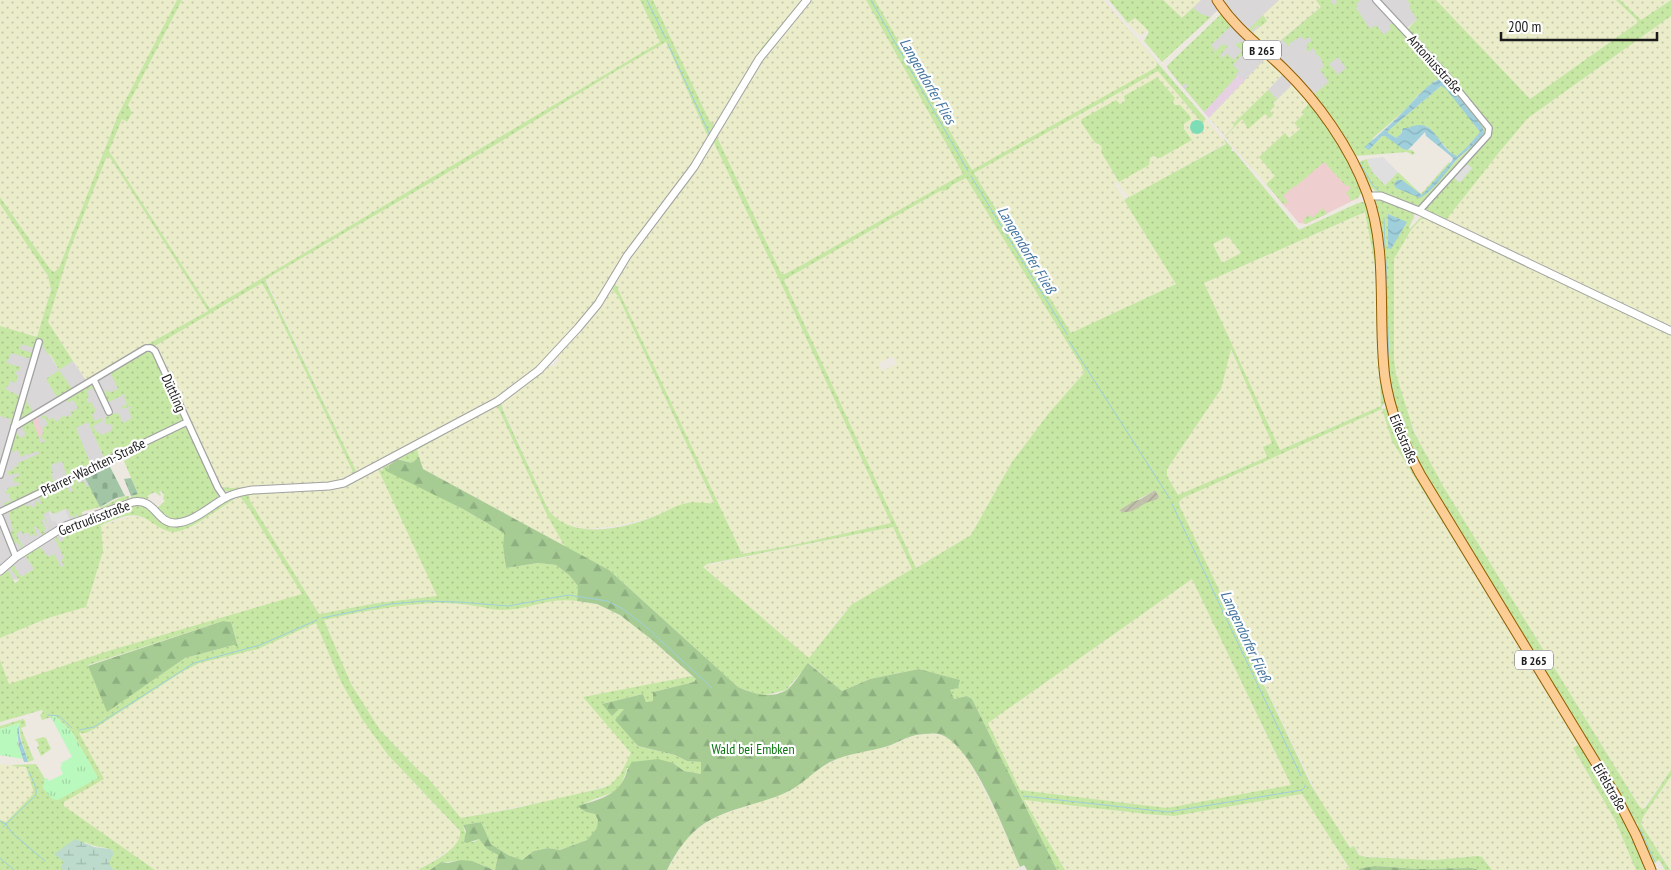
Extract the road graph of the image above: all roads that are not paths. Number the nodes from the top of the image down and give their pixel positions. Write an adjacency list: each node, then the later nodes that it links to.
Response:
1 (807, 0): 13 (street, Gertrudisstraße)
2 (1217, 0): 4 (main road, Eifelstraße / B 265)
3 (1376, 0): 5 (street, Antoniusstraße)
4 (1368, 196): 5 (street); 18 (main road, Eifelstraße / B 265)
5 (1419, 211): 6 (street)
6 (1671, 331)
7 (39, 342): 11 (street)
8 (94, 380): 9 (street); 10 (street, Düttling); 11 (street, Düttling)
9 (109, 412)
10 (187, 422): 13 (street, Düttling); 14 (street, Pfarrer-Wachten-Straße)
11 (14, 427): 12 (street)
12 (0, 475)
13 (225, 498): 16 (street, Gertrudisstraße)
14 (0, 512)
15 (0, 516): 16 (street)
16 (16, 557): 17 (street, Gertrudisstraße)
17 (0, 571)
18 (1651, 870)

